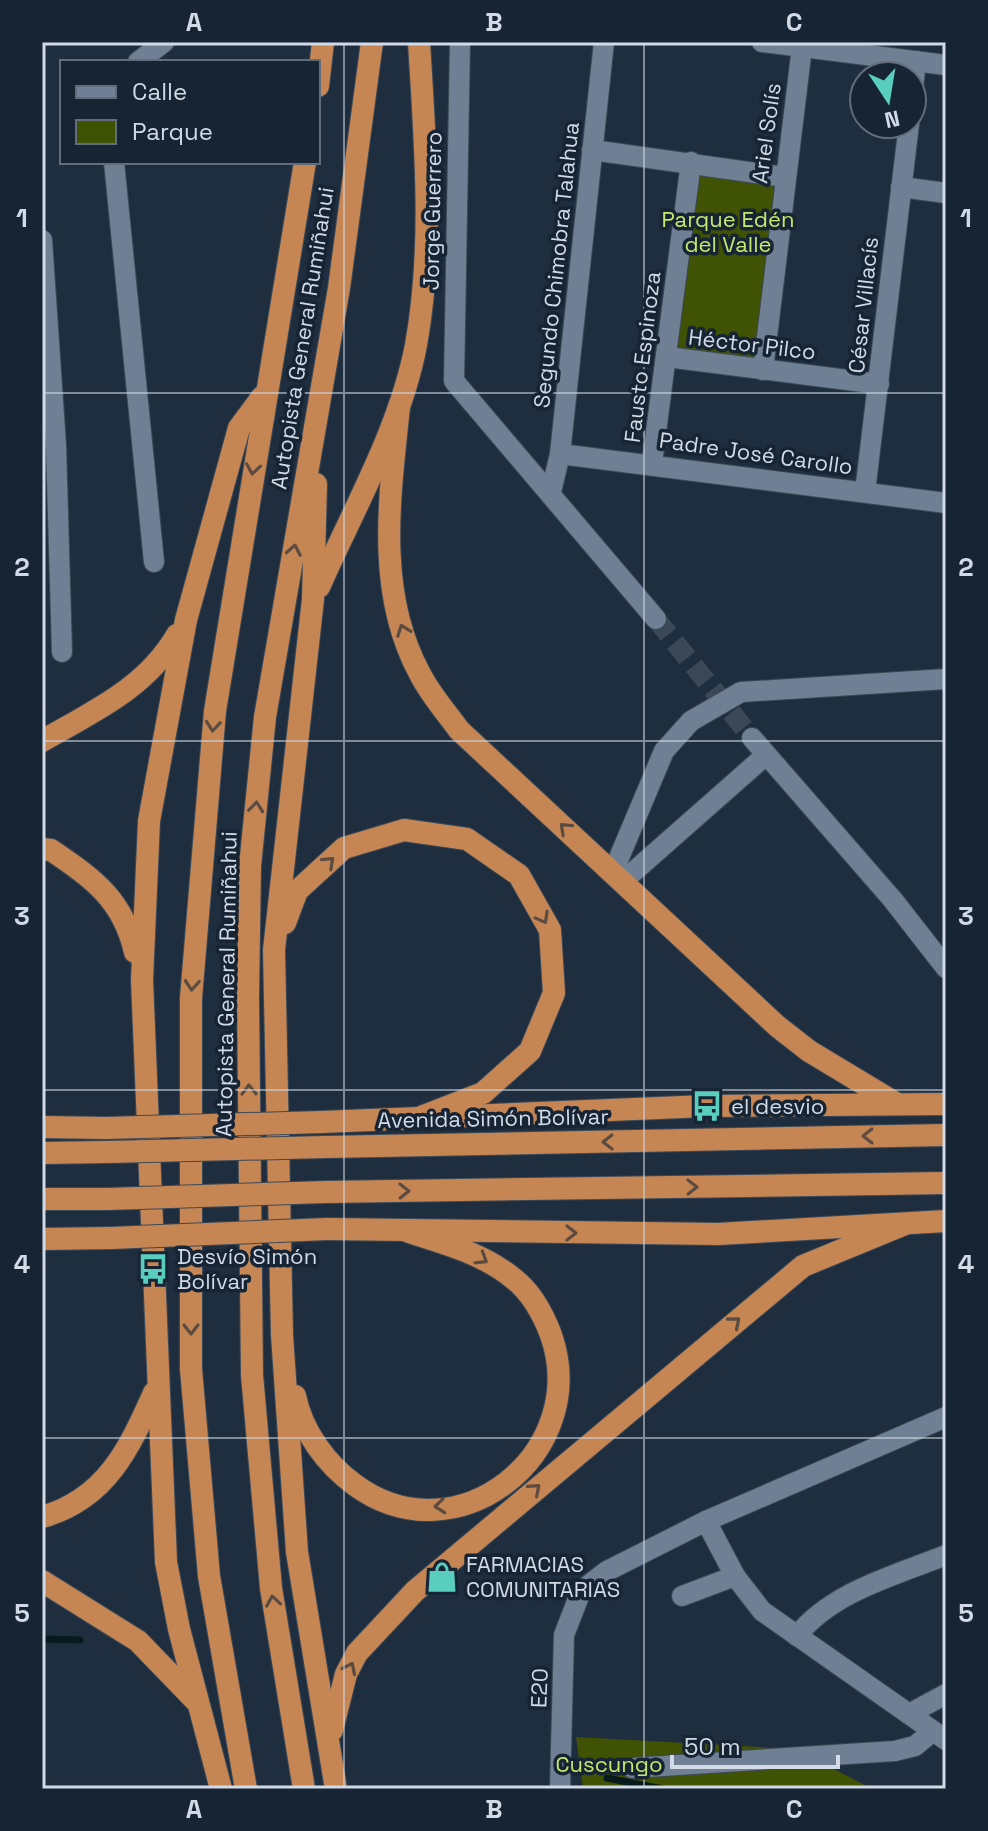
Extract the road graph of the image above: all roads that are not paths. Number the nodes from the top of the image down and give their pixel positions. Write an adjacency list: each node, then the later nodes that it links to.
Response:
1 (164, 42): 9 (street)
2 (323, 42): 11 (highway)
3 (372, 42): 26 (highway, Autopista General Rumiñahui)
4 (419, 42): 25 (highway)
5 (460, 42): 30 (street, Jorge Guerrero)
6 (604, 42): 13 (street, Segundo Chimobra Talahua)
7 (762, 42): 8 (street)
8 (802, 47): 10 (street); 17 (street, Ariel Solís)
9 (141, 60)
10 (908, 60)
11 (320, 68)
12 (907, 140): 18 (street, César Villacís)
13 (592, 150): 14 (street); 28 (street, Segundo Chimobra Talahua)
14 (691, 162): 17 (street); 21 (street, Fausto Espinoza)
15 (114, 164): 33 (street)
16 (305, 164): 24 (highway, Autopista General Rumiñahui)
17 (784, 177): 22 (street, Ariel Solís)
18 (901, 187): 19 (street); 23 (street, César Villacís)
19 (946, 193)
20 (42, 240): 27 (street)
21 (667, 357): 22 (street, Héctor Pilco); 29 (street, Fausto Espinoza)
22 (763, 370): 23 (street, Héctor Pilco)
23 (879, 384): 31 (street, César Villacís)
24 (266, 392): 36 (highway); 76 (highway, Autopista General Rumiñahui, one-way to 76)
25 (399, 407): 34 (highway); 43 (highway, one-way to 25)
26 (318, 409): 34 (highway); 77 (highway, Autopista General Rumiñahui, one-way to 26)
27 (49, 445): 37 (street)
28 (560, 454): 29 (street, Padre José Carollo); 30 (street, Segundo Chimobra Talahua)
29 (652, 463): 31 (street, Padre José Carollo)
30 (551, 492): 35 (street)
31 (865, 492): 32 (street, Padre José Carollo)
32 (946, 503)
33 (154, 562)
34 (313, 599): 44 (highway)
35 (656, 619)
36 (186, 620): 40 (highway); 46 (highway)
37 (62, 652)
38 (946, 679): 43 (street)
39 (752, 738): 41 (street)
40 (42, 741)
41 (766, 755): 43 (street); 45 (street)
42 (42, 849): 46 (highway)
43 (617, 877): 47 (highway)
44 (274, 950): 49 (highway, one-way to 49); 59 (highway)
45 (946, 968)
46 (142, 980): 60 (highway)
47 (897, 1104): 48 (highway); 49 (highway)
48 (946, 1104)
49 (421, 1117): 50 (highway, bridge)
50 (42, 1127)
51 (946, 1135): 52 (highway, Avenida Simón Bolívar, one-way to 52, bridge)
52 (42, 1153)
53 (946, 1183): 54 (highway, one-way to 53, bridge)
54 (42, 1199)
55 (946, 1221): 56 (highway)
56 (905, 1224): 57 (highway, one-way to 56); 73 (highway, one-way to 56)
57 (409, 1232): 58 (highway, bridge); 59 (highway, one-way to 59)
58 (42, 1239)
59 (282, 1335): 73 (highway)
60 (156, 1388): 62 (highway); 70 (highway)
61 (946, 1417): 63 (street)
62 (42, 1517)
63 (706, 1521): 65 (street); 79 (street, E20)
64 (946, 1555): 68 (street)
65 (735, 1576): 67 (street); 68 (street)
66 (42, 1581): 70 (highway)
67 (682, 1596)
68 (797, 1636): 71 (street)
69 (946, 1694): 71 (street)
70 (197, 1703): 75 (highway)
71 (909, 1714): 72 (street)
72 (940, 1736): 74 (street)
73 (330, 1743): 78 (highway)
74 (632, 1768)
75 (221, 1789)
76 (246, 1789)
77 (304, 1789)
78 (336, 1789)
79 (560, 1789)

